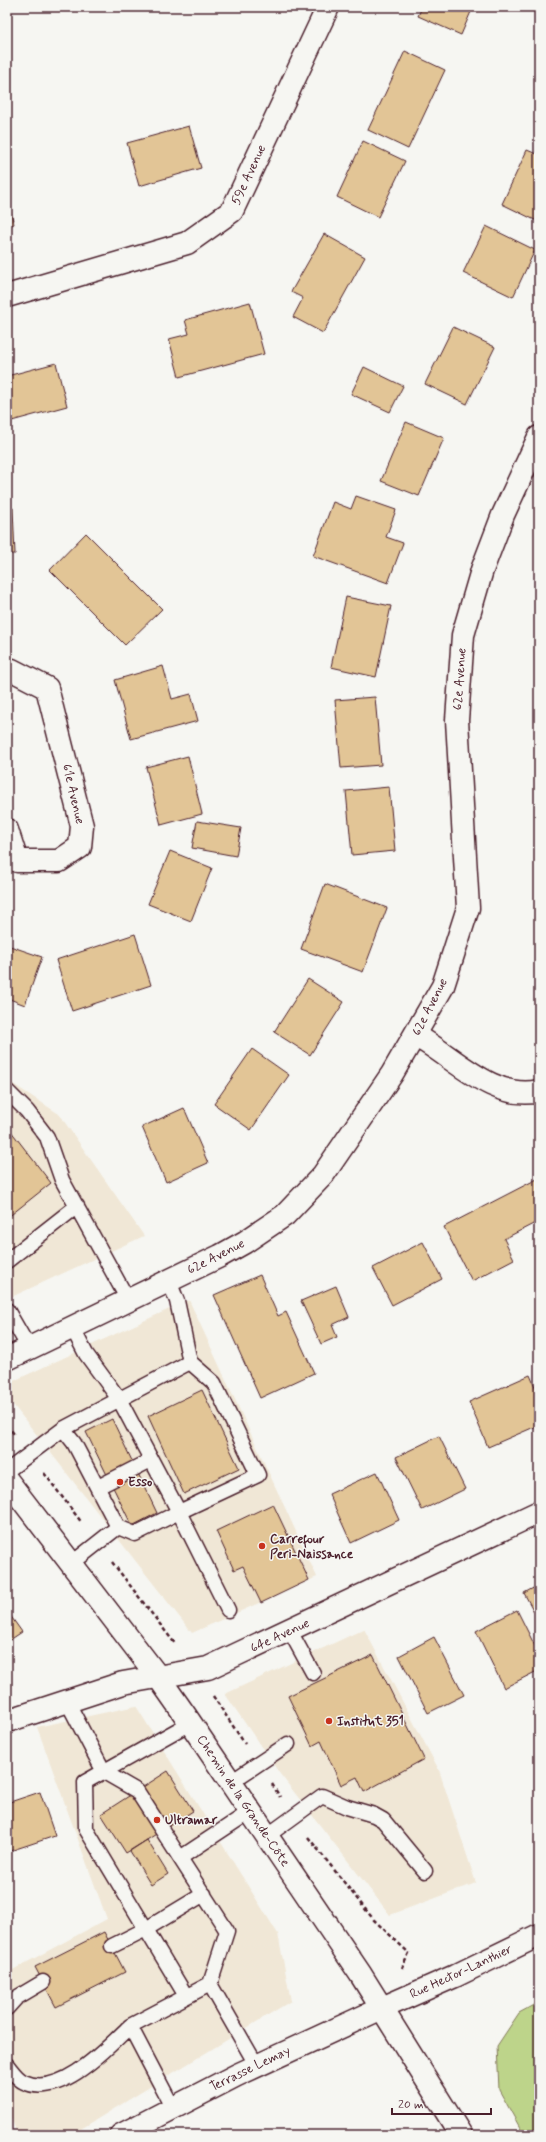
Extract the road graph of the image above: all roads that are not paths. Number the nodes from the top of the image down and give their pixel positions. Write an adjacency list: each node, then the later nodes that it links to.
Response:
1 (328, 7): 2 (street, 59e Avenue)
2 (7, 296)
3 (539, 437): 6 (street, 62e Avenue)
4 (7, 671): 5 (street, 61e Avenue)
5 (7, 830)
6 (416, 1036): 7 (street); 11 (street, 62e Avenue)
7 (539, 1091)
8 (7, 1092): 9 (lane)
9 (77, 1206): 10 (lane); 12 (lane)
10 (7, 1260)
11 (168, 1281): 12 (street, 62e Avenue); 17 (lane)
12 (128, 1300): 14 (street, 62e Avenue)
13 (7, 1310): 15 (lane)
14 (72, 1327): 15 (street, 62e Avenue); 18 (lane)
15 (29, 1348): 16 (street, 62e Avenue)
16 (7, 1359)
17 (190, 1362): 18 (lane); 24 (lane)
18 (119, 1399): 19 (lane); 20 (lane)
19 (63, 1429): 21 (lane); 23 (lane)
20 (151, 1460): 23 (lane); 24 (lane)
21 (7, 1471)
22 (7, 1480): 27 (street, Chemin de la Grande-Côte)
23 (98, 1487): 26 (lane)
24 (179, 1512): 26 (lane); 28 (lane)
25 (539, 1512): 29 (street, 64e Avenue)
26 (118, 1527): 27 (lane)
27 (71, 1564): 31 (street, Chemin de la Grande-Côte)
28 (228, 1610)
29 (290, 1631): 30 (lane); 31 (street, 64e Avenue)
30 (313, 1673)
31 (159, 1678): 32 (street, 64e Avenue); 34 (street, Chemin de la Grande-Côte)
32 (67, 1701): 33 (street, 64e Avenue); 36 (lane)
33 (7, 1721)
34 (190, 1723): 36 (lane); 37 (street, Chemin de la Grande-Côte)
35 (288, 1744): 37 (lane)
36 (104, 1772): 40 (lane); 43 (lane)
37 (231, 1782): 38 (street, Chemin de la Grande-Côte)
38 (251, 1811): 39 (street, Chemin de la Grande-Côte); 40 (lane)
39 (267, 1836): 41 (lane); 50 (street, Chemin de la Grande-Côte)
40 (180, 1858): 42 (lane)
41 (425, 1871)
42 (204, 1894): 43 (lane); 47 (lane)
43 (146, 1929): 45 (lane); 48 (lane)
44 (539, 1935): 50 (street, Rue Hector-Lanthier)
45 (112, 1946)
46 (43, 1982): 49 (lane)
47 (210, 1984): 48 (lane); 53 (lane)
48 (186, 1996): 51 (lane)
49 (7, 2008)
50 (382, 2008): 53 (street, Terrasse Lemay); 56 (street, Chemin de la Grande-Côte)
51 (130, 2026): 52 (lane); 54 (lane)
52 (7, 2065)
53 (257, 2066): 54 (street, Terrasse Lemay)
54 (173, 2108): 55 (street, Terrasse Lemay)
55 (121, 2135)
56 (461, 2135)

